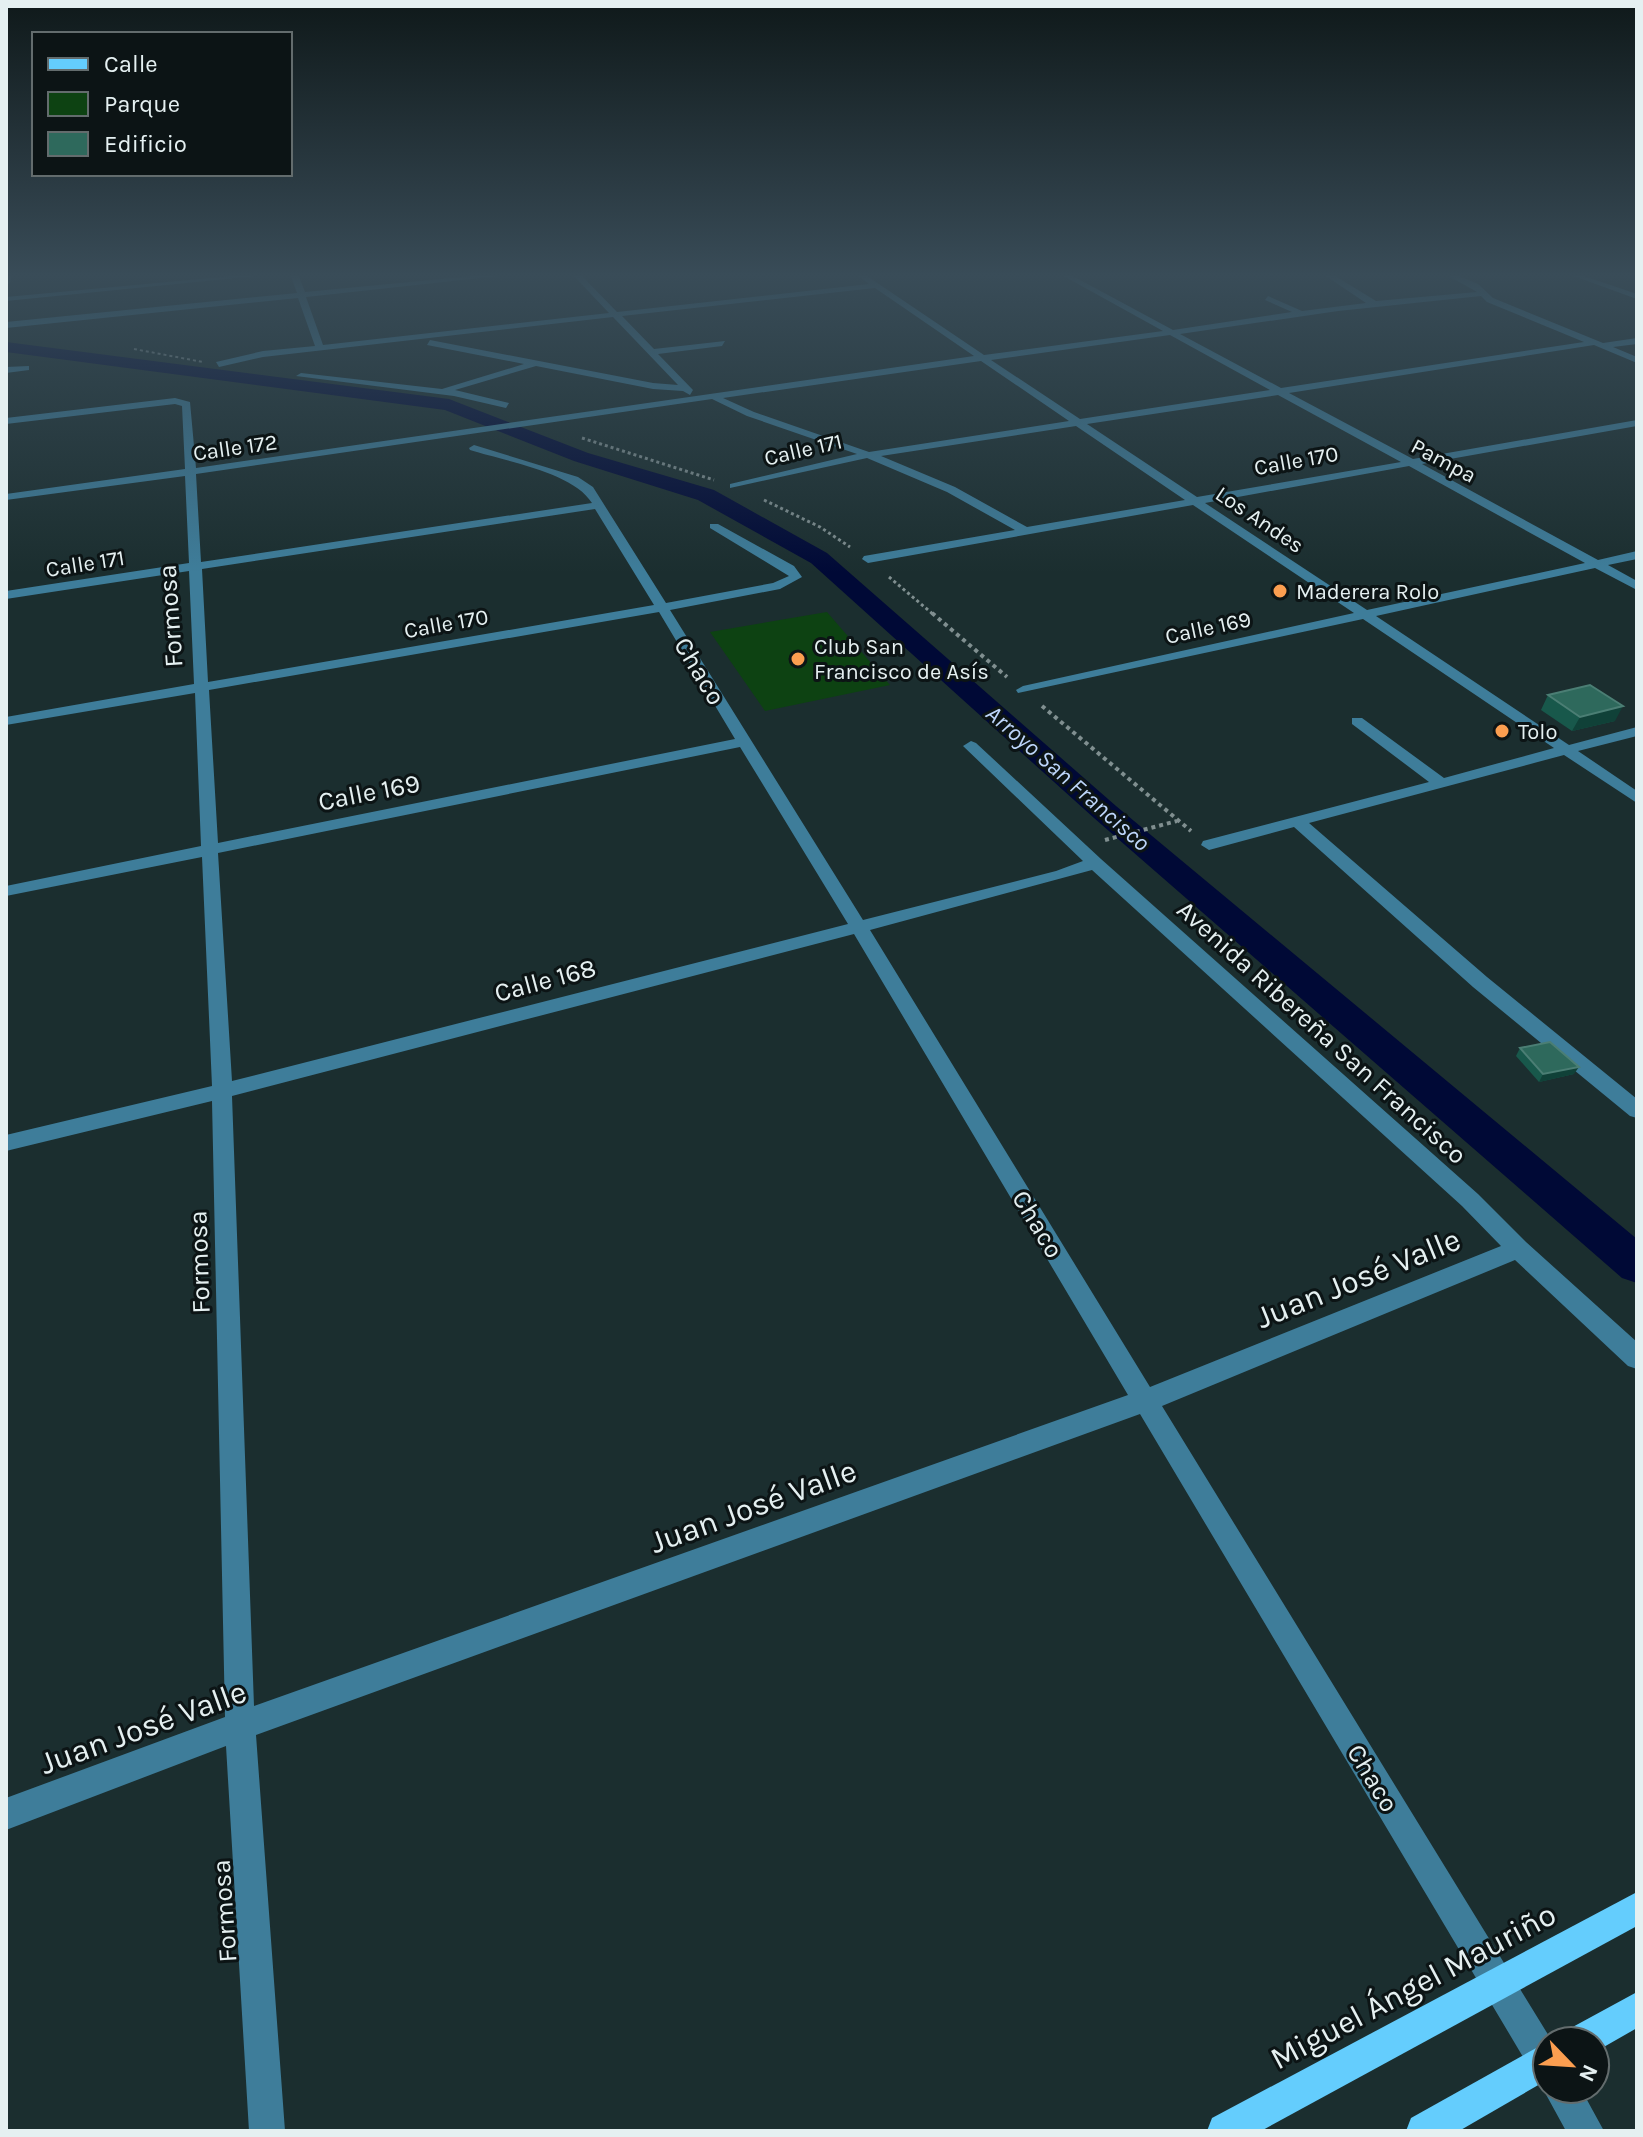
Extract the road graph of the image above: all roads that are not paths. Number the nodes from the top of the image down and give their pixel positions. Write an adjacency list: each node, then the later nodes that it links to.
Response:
1 (499, 374): 11 (street)
2 (592, 374): 9 (street)
3 (673, 374): 9 (street)
4 (870, 374): 12 (street, Calle 172)
5 (1004, 374): 16 (street, Los Andes)
6 (1247, 374): 10 (street, Pampa)
7 (1396, 374): 10 (street, Calle 171)
8 (301, 376): 11 (street)
9 (686, 388): 13 (street)
10 (1279, 391): 16 (street, Calle 171); 20 (street, Pampa)
11 (444, 392): 14 (street)
12 (713, 396): 13 (street, Calle 172); 19 (street)
13 (695, 398): 18 (street, Calle 172)
14 (506, 405)
15 (6, 421): 21 (street, Formosa)
16 (1076, 422): 19 (street, Calle 171); 24 (street, Los Andes)
17 (1637, 423): 20 (street, Calle 170)
18 (472, 441): 21 (street, Calle 172); 25 (street, Chaco)
19 (868, 455): 22 (street, Calle 171); 27 (street)
20 (1406, 462): 24 (street, Calle 170); 30 (street, Pampa)
21 (192, 473): 23 (street, Calle 172); 31 (street, Formosa)
22 (734, 486)
23 (6, 497)
24 (1197, 500): 27 (street, Calle 170); 35 (street, Los Andes)
25 (598, 505): 31 (street, Calle 171); 34 (street, Chaco)
26 (714, 526): 34 (street, Calle 170)
27 (1025, 531): 29 (street, Calle 170)
28 (1637, 555): 30 (street, Calle 169)
29 (868, 559)
30 (1594, 563): 32 (street, Pampa); 35 (street, Calle 169)
31 (193, 567): 33 (street, Calle 171); 36 (street, Formosa)
32 (1637, 586)
33 (6, 595)
34 (662, 608): 36 (street, Calle 170); 41 (street, Chaco)
35 (1367, 615): 37 (street, Calle 169); 43 (street, Los Andes)
36 (203, 688): 38 (street, Calle 170); 48 (street, Formosa)
37 (1023, 690)
38 (6, 721)
39 (1357, 721): 44 (street)
40 (1637, 731): 43 (street)
41 (742, 742): 48 (street, Calle 169); 51 (street, Chaco)
42 (971, 746): 49 (street, Avenida Ribereña San Francisco)
43 (1566, 749): 44 (street); 45 (street, Los Andes)
44 (1441, 783): 46 (street)
45 (1637, 798)
46 (1298, 822): 47 (street); 53 (street)
47 (1209, 845)
48 (209, 849): 50 (street, Calle 169); 52 (street, Formosa)
49 (1096, 853): 51 (street, Calle 168); 55 (street, Avenida Ribereña San Francisco)
50 (6, 891)
51 (858, 926): 52 (street, Calle 168); 57 (street, Chaco)
52 (222, 1091): 54 (street, Calle 168); 58 (street, Formosa)
53 (1637, 1110)
54 (6, 1143)
55 (1518, 1249): 56 (street, Avenida Ribereña San Francisco); 57 (street, Juan José Valle)
56 (1637, 1358)
57 (1145, 1401): 58 (street, Juan José Valle); 61 (street, Chaco)
58 (240, 1726): 59 (street, Juan José Valle); 67 (street, Formosa)
59 (6, 1814)
60 (1637, 1908): 61 (main road, Miguel Ángel Mauriño)
61 (1499, 1985): 64 (street, Chaco); 68 (main road, Miguel Ángel Mauriño)
62 (1637, 2009): 63 (main road)
63 (1609, 2025)
64 (1531, 2038)
65 (1531, 2078): 69 (main road)
66 (1571, 2105): 70 (street, Chaco)
67 (267, 2131)
68 (1225, 2131)
69 (1424, 2131)
70 (1586, 2131)

